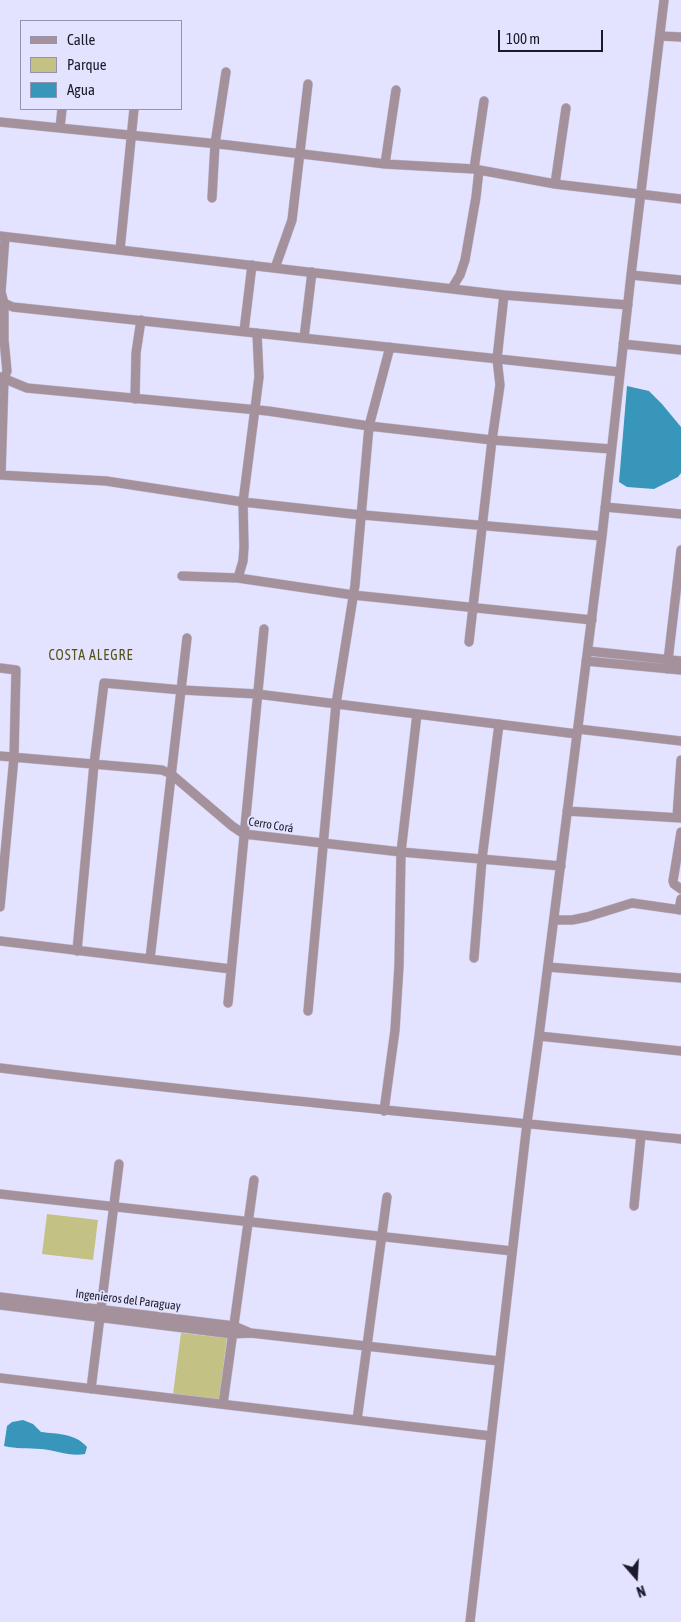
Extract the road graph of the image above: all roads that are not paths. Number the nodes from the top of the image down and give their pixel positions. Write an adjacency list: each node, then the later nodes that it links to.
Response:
1 (664, 0): 2 (street)
2 (660, 36): 3 (street); 19 (street)
3 (681, 37)
4 (226, 72): 14 (street)
5 (308, 84): 15 (street)
6 (396, 90): 16 (street)
7 (484, 101): 17 (street)
8 (566, 108): 18 (street)
9 (62, 110): 12 (street)
10 (134, 110): 13 (street)
11 (0, 122): 12 (street)
12 (60, 128): 13 (street)
13 (131, 135): 14 (street); 23 (street)
14 (215, 144): 15 (street); 20 (street)
15 (299, 154): 16 (street); 25 (street)
16 (385, 164): 17 (street)
17 (477, 169): 18 (street); 29 (street)
18 (555, 184): 19 (street)
19 (640, 194): 21 (street); 27 (street)
20 (212, 198)
21 (681, 199)
22 (3, 237): 23 (street); 31 (street)
23 (120, 250): 24 (street)
24 (252, 265): 25 (street); 34 (street)
25 (275, 268): 26 (street)
26 (312, 272): 29 (street); 36 (street)
27 (631, 275): 28 (street); 32 (street)
28 (681, 280)
29 (452, 288): 30 (street)
30 (504, 295): 32 (street); 41 (street)
31 (4, 303): 33 (street); 40 (street)
32 (628, 305): 37 (street)
33 (142, 320): 34 (street); 44 (street)
34 (244, 331): 35 (street)
35 (257, 333): 36 (street); 45 (street)
36 (304, 338): 38 (street)
37 (623, 344): 39 (street); 42 (street)
38 (390, 347): 41 (street); 46 (street)
39 (681, 350)
40 (3, 359): 43 (street)
41 (497, 359): 42 (street); 47 (street)
42 (620, 372): 48 (street)
43 (2, 378): 44 (street); 49 (street)
44 (136, 399): 45 (street)
45 (254, 410): 46 (street); 50 (street)
46 (369, 426): 47 (street); 53 (street)
47 (492, 440): 48 (street); 54 (street)
48 (611, 449): 51 (street)
49 (0, 475): 50 (street)
50 (243, 502): 53 (street); 58 (street)
51 (604, 507): 52 (street); 55 (street)
52 (681, 514)
53 (361, 515): 54 (street); 59 (street)
54 (482, 526): 55 (street); 60 (street)
55 (602, 536): 61 (street)
56 (681, 550): 68 (street)
57 (182, 576): 58 (street)
58 (238, 578): 59 (street)
59 (353, 595): 60 (street); 73 (street)
60 (473, 608): 61 (street); 64 (street)
61 (592, 620): 65 (street)
62 (264, 629): 72 (street)
63 (187, 638): 71 (street)
64 (469, 642)
65 (588, 651): 66 (street); 68 (street)
66 (586, 661): 68 (street); 76 (street)
67 (681, 661): 68 (street)
68 (668, 664): 70 (street)
69 (0, 668): 79 (street)
70 (681, 670)
71 (182, 690): 72 (street); 81 (street); 82 (street)
72 (257, 694): 73 (street); 86 (street)
73 (336, 704): 74 (street); 87 (street)
74 (417, 714): 75 (street); 89 (street)
75 (499, 724): 76 (street); 90 (street)
76 (577, 732): 77 (street); 83 (street)
77 (681, 741)
78 (0, 756): 79 (street, Cerro Corá)
79 (14, 757): 81 (street, Cerro Corá); 88 (street)
80 (681, 760): 84 (street)
81 (94, 764): 82 (street, Cerro Corá); 98 (street)
82 (171, 774): 86 (street, Cerro Corá); 100 (street)
83 (568, 811): 84 (street); 91 (street)
84 (679, 817)
85 (681, 832): 92 (street)
86 (244, 834): 87 (street, Cerro Corá); 102 (street)
87 (323, 844): 89 (street, Cerro Corá); 105 (street)
88 (2, 852): 94 (street)
89 (401, 852): 90 (street, Cerro Corá); 109 (street)
90 (482, 858): 91 (street, Cerro Corá); 99 (street)
91 (561, 866): 96 (street)
92 (681, 889)
93 (681, 899): 95 (street)
94 (0, 907)
95 (680, 910): 96 (street)
96 (554, 920): 101 (street)
97 (0, 941): 98 (street)
98 (77, 950): 100 (street)
99 (474, 958)
100 (150, 959): 102 (street)
101 (548, 966): 103 (street); 106 (street)
102 (231, 969): 104 (street)
103 (681, 978)
104 (228, 1003)
105 (308, 1011)
106 (539, 1036): 107 (street); 110 (street)
107 (681, 1051)
108 (0, 1068): 109 (street)
109 (384, 1111): 110 (street)
110 (527, 1124): 111 (street); 121 (street)
111 (641, 1135): 112 (street); 117 (street)
112 (681, 1139)
113 (119, 1164): 118 (street)
114 (254, 1180): 119 (street)
115 (0, 1194): 118 (street)
116 (387, 1197): 120 (street)
117 (634, 1206)
118 (114, 1208): 119 (street); 124 (street)
119 (248, 1223): 120 (street); 125 (street)
120 (382, 1237): 121 (street); 126 (street)
121 (512, 1252): 127 (street)
122 (0, 1297): 124 (street, Ingenieros del Paraguay)
123 (0, 1305): 124 (street, Ingenieros del Paraguay)
124 (101, 1314): 125 (street, Ingenieros del Paraguay); 129 (street)
125 (233, 1330): 126 (street, Ingenieros del Paraguay); 130 (street)
126 (367, 1346): 127 (street, Ingenieros del Paraguay); 131 (street)
127 (499, 1362): 132 (street)
128 (0, 1378): 129 (street)
129 (91, 1389): 130 (street)
130 (222, 1404): 131 (street)
131 (357, 1420): 132 (street)
132 (491, 1436): 133 (street)
133 (470, 1622)

